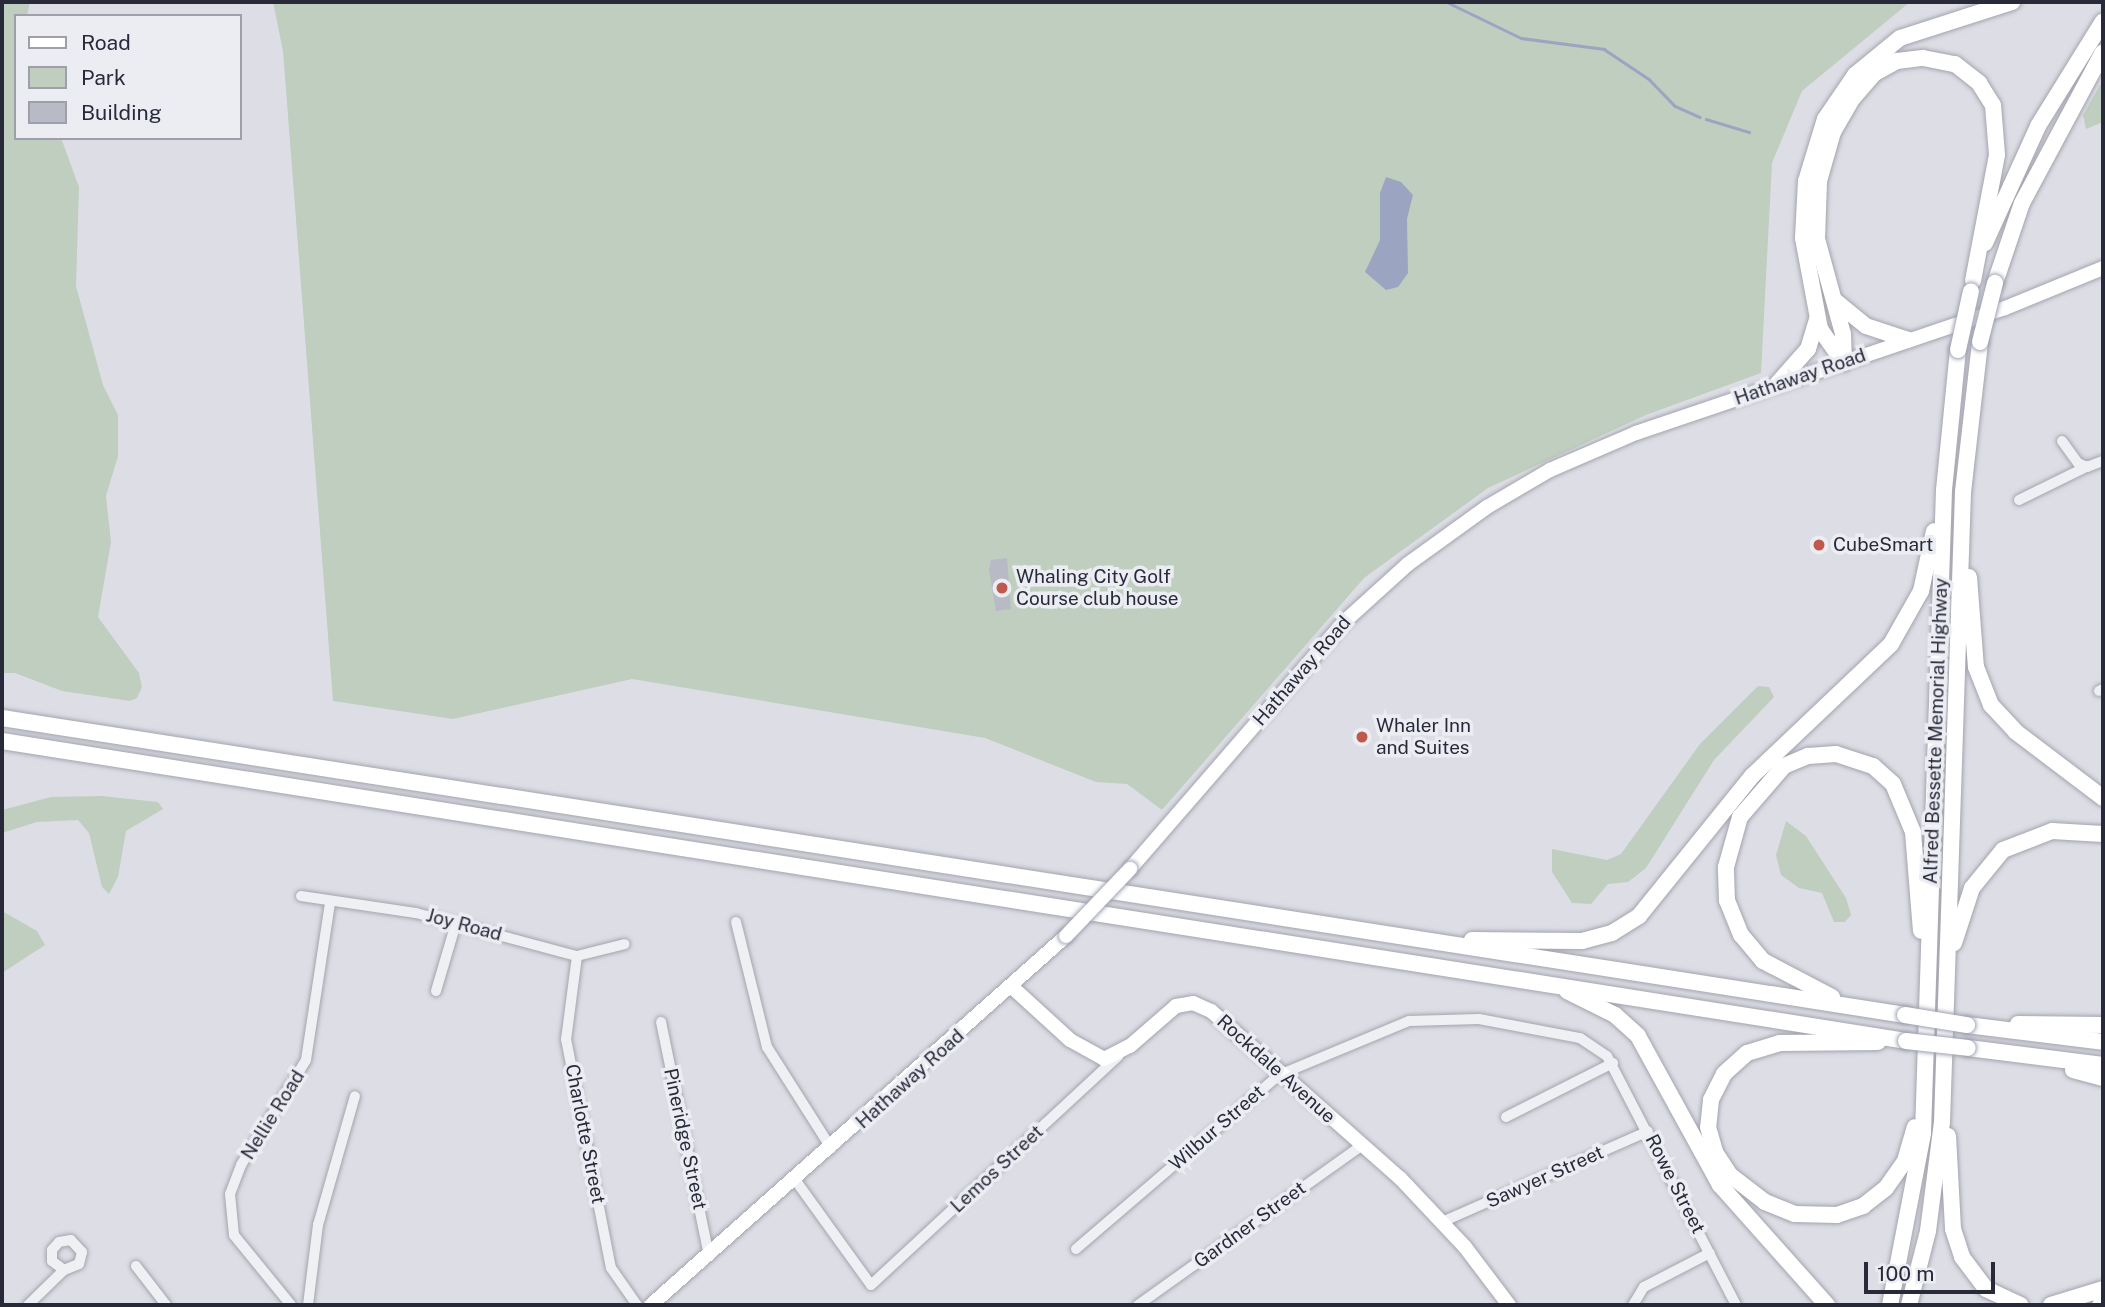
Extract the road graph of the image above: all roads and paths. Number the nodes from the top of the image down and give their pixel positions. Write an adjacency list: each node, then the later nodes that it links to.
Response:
1 (2012, 2): 9 (highway)
2 (2103, 21): 7 (highway, Alfred Bessette Memorial Highway)
3 (2103, 52): 5 (highway, Alfred Bessette Memorial Highway)
4 (2103, 72): 5 (highway)
5 (2077, 94): 15 (highway, Alfred Bessette Memorial Highway, bridge)
6 (2103, 268): 10 (main road, Hathaway Road)
7 (1972, 286): 8 (highway); 14 (highway, Alfred Bessette Memorial Highway, bridge)
8 (1832, 298): 10 (highway); 11 (highway)
9 (1817, 319): 11 (highway); 12 (highway)
10 (1908, 340): 11 (main road, Hathaway Road)
11 (1844, 363): 12 (main road, Hathaway Road)
12 (1777, 384): 33 (main road, Hathaway Road, bridge)
13 (2062, 441): 17 (street)
14 (1946, 442): 27 (highway); 31 (highway, Alfred Bessette Memorial Highway)
15 (1965, 459): 21 (highway); 30 (highway, Alfred Bessette Memorial Highway)
16 (2103, 461): 17 (street)
17 (2088, 466): 18 (street)
18 (2019, 500)
19 (2, 718): 27 (highway)
20 (2, 741): 32 (highway)
21 (2103, 797)
22 (2103, 834): 30 (highway)
23 (301, 896): 24 (street, Joy Road)
24 (330, 903): 26 (street, Joy Road); 64 (street, Nellie Road)
25 (736, 922): 53 (street)
26 (456, 923): 29 (street, Joy Road); 34 (street)
27 (1413, 938): 35 (highway)
28 (625, 944): 29 (street, Joy Road)
29 (577, 956): 66 (street, Charlotte Street)
30 (1948, 966): 48 (highway, Alfred Bessette Memorial Highway)
31 (1928, 971): 35 (highway); 42 (highway, Alfred Bessette Memorial Highway)
32 (1542, 981): 39 (highway); 72 (highway)
33 (1012, 987): 41 (main road); 53 (main road, Hathaway Road)
34 (436, 991)
35 (1871, 1009): 37 (highway, bridge)
36 (661, 1022): 58 (street, Pineridge Street)
37 (1971, 1025): 38 (highway); 40 (highway)
38 (2103, 1025)
39 (1906, 1041): 42 (highway); 43 (highway, bridge)
40 (2103, 1042)
41 (1122, 1052): 46 (main road, Rockdale Avenue); 54 (street, Lemos Street)
42 (1925, 1055): 73 (highway, Alfred Bessette Memorial Highway)
43 (2027, 1056): 45 (highway); 47 (highway)
44 (1613, 1063): 46 (street, Wilbur Street); 50 (street); 51 (street, Rowe Street)
45 (2103, 1065)
46 (1279, 1074): 52 (main road, Rockdale Avenue); 56 (street, Wilbur Street)
47 (2103, 1078)
48 (1944, 1092): 74 (highway, Alfred Bessette Memorial Highway); 75 (highway)
49 (355, 1096): 65 (street)
50 (1506, 1117)
51 (1648, 1132): 55 (street, Sawyer Street); 57 (street, Rowe Street)
52 (1362, 1145): 55 (main road, Rockdale Avenue); 68 (street, Gardner Street)
53 (831, 1148): 54 (main road, Hathaway Road)
54 (796, 1181): 58 (main road, Hathaway Road)
55 (1442, 1222): 69 (main road, Rockdale Avenue)
56 (1076, 1249)
57 (1710, 1253): 70 (street); 71 (street, Rowe Street)
58 (709, 1256): 67 (main road, Hathaway Road)
59 (136, 1266): 63 (street)
60 (64, 1270): 62 (street)
61 (2103, 1289): 76 (highway)
62 (28, 1305)
63 (166, 1305)
64 (291, 1305)
65 (308, 1305)
66 (637, 1305)
67 (651, 1305)
68 (1138, 1305)
69 (1509, 1305)
70 (1633, 1305)
71 (1736, 1305)
72 (1826, 1305)
73 (1890, 1305)
74 (1909, 1305)
75 (2020, 1305)
76 (2051, 1305)

